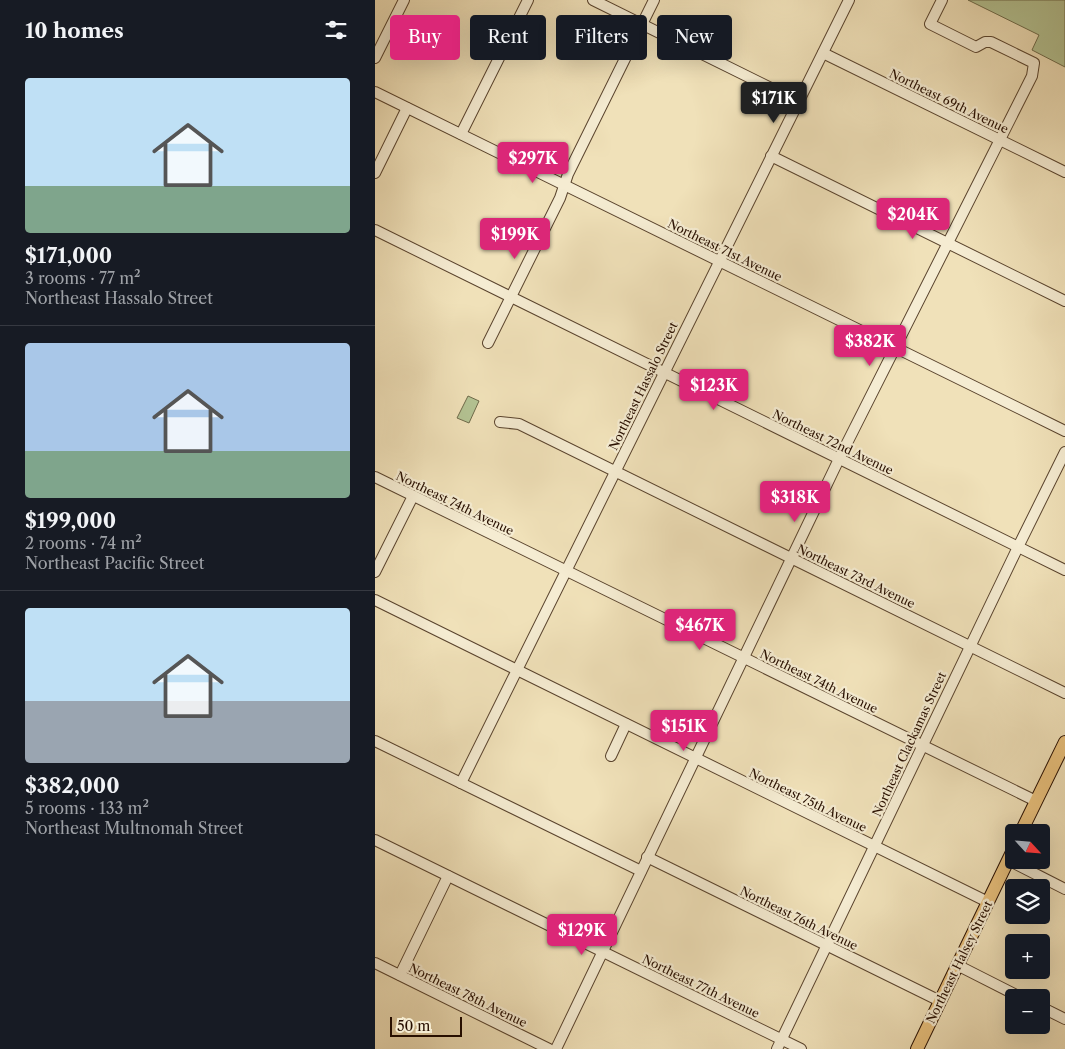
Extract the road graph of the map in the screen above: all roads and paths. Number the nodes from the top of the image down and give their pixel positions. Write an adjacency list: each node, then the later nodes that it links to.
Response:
1 (404, 0): 11 (street)
2 (528, 0): 16 (street)
3 (593, 0): 7 (street)
4 (653, 0): 8 (street)
5 (942, 0): 17 (street)
6 (846, 1): 10 (street, Northeast Hassalo Street)
7 (623, 15)
8 (646, 15)
9 (647, 27): 14 (street)
10 (823, 53): 14 (street, Northeast Hassalo Street); 17 (street, Northeast 69th Avenue)
11 (375, 58)
12 (623, 60): 21 (street)
13 (375, 92): 15 (street, Northeast 71st Avenue)
14 (799, 102): 18 (street, Northeast Hassalo Street)
15 (407, 108): 16 (street, Northeast 71st Avenue); 20 (street)
16 (461, 134): 21 (street, Northeast 71st Avenue)
17 (1000, 140): 19 (street, Northeast 69th Avenue); 23 (street)
18 (771, 156): 23 (street); 24 (street, Northeast Hassalo Street)
19 (1065, 172)
20 (375, 173)
21 (564, 185): 24 (street, Northeast 71st Avenue); 25 (street)
22 (375, 230): 25 (street, Northeast 72nd Avenue)
23 (949, 244): 26 (street); 28 (street)
24 (719, 261): 28 (street, Northeast 71st Avenue); 29 (street, Northeast Hassalo Street)
25 (511, 297): 27 (street); 29 (street, Northeast 72nd Avenue)
26 (1065, 301)
27 (488, 343)
28 (895, 348): 31 (street, Northeast 71st Avenue); 33 (street)
29 (664, 372): 33 (street, Northeast 72nd Avenue); 34 (street, Northeast Hassalo Street)
30 (500, 422): 34 (street, Northeast 73rd Avenue)
31 (1065, 431)
32 (1065, 452): 37 (street, Northeast Clackamas Street)
33 (839, 459): 37 (street, Northeast 72nd Avenue); 38 (street)
34 (615, 472): 38 (street, Northeast 73rd Avenue); 40 (street, Northeast Hassalo Street)
35 (375, 477): 36 (street, Northeast 74th Avenue)
36 (413, 496): 40 (street, Northeast 74th Avenue); 41 (street)
37 (1018, 546): 39 (street, Northeast 72nd Avenue); 43 (street, Northeast Clackamas Street)
38 (791, 559): 43 (street, Northeast 73rd Avenue); 44 (street)
39 (1065, 570)
40 (566, 571): 44 (street, Northeast 74th Avenue); 45 (street, Northeast Hassalo Street)
41 (375, 572)
42 (375, 600): 45 (street, Northeast 75th Avenue)
43 (970, 646): 46 (street, Northeast 73rd Avenue); 50 (street, Northeast Clackamas Street)
44 (743, 658): 50 (street, Northeast 74th Avenue); 52 (street)
45 (517, 670): 47 (street, Northeast 75th Avenue); 54 (street, Northeast Hassalo Street)
46 (1065, 693)
47 (626, 724): 51 (street); 52 (street, Northeast 75th Avenue)
48 (375, 741): 54 (street)
49 (1065, 742): 53 (main road)
50 (922, 746): 55 (street, Northeast 74th Avenue); 58 (street, Northeast Clackamas Street)
51 (611, 756)
52 (695, 758): 58 (street, Northeast 75th Avenue); 59 (street)
53 (1061, 759): 55 (main road)
54 (461, 784): 62 (street)
55 (1036, 801): 56 (main road)
56 (1025, 824)
57 (375, 840): 63 (street, Northeast 77th Avenue)
58 (874, 846): 65 (street, Northeast 75th Avenue); 66 (street, Northeast Clackamas Street)
59 (647, 857): 62 (street); 66 (street, Northeast 76th Avenue)
60 (1005, 866): 65 (main road, Northeast Halsey Street)
61 (1026, 869): 64 (street)
62 (641, 871): 67 (street)
63 (448, 876): 67 (street, Northeast 77th Avenue); 70 (street)
64 (1065, 889)
65 (988, 902): 69 (main road, Northeast Halsey Street)
66 (826, 946): 72 (street, Northeast 76th Avenue); 75 (street, Northeast Clackamas Street)
67 (602, 952): 75 (street, Northeast 77th Avenue); 77 (street)
68 (375, 963): 70 (street, Northeast 78th Avenue)
69 (957, 965): 71 (street); 72 (main road, Northeast Halsey Street)
70 (400, 975): 76 (street, Northeast 78th Avenue)
71 (1005, 989)
72 (940, 1001): 79 (main road, Northeast Halsey Street)
73 (1050, 1012): 74 (street)
74 (1065, 1019)
75 (779, 1044): 78 (street, Northeast 77th Avenue)
76 (549, 1049)
77 (555, 1049)
78 (801, 1049)
79 (917, 1049)

